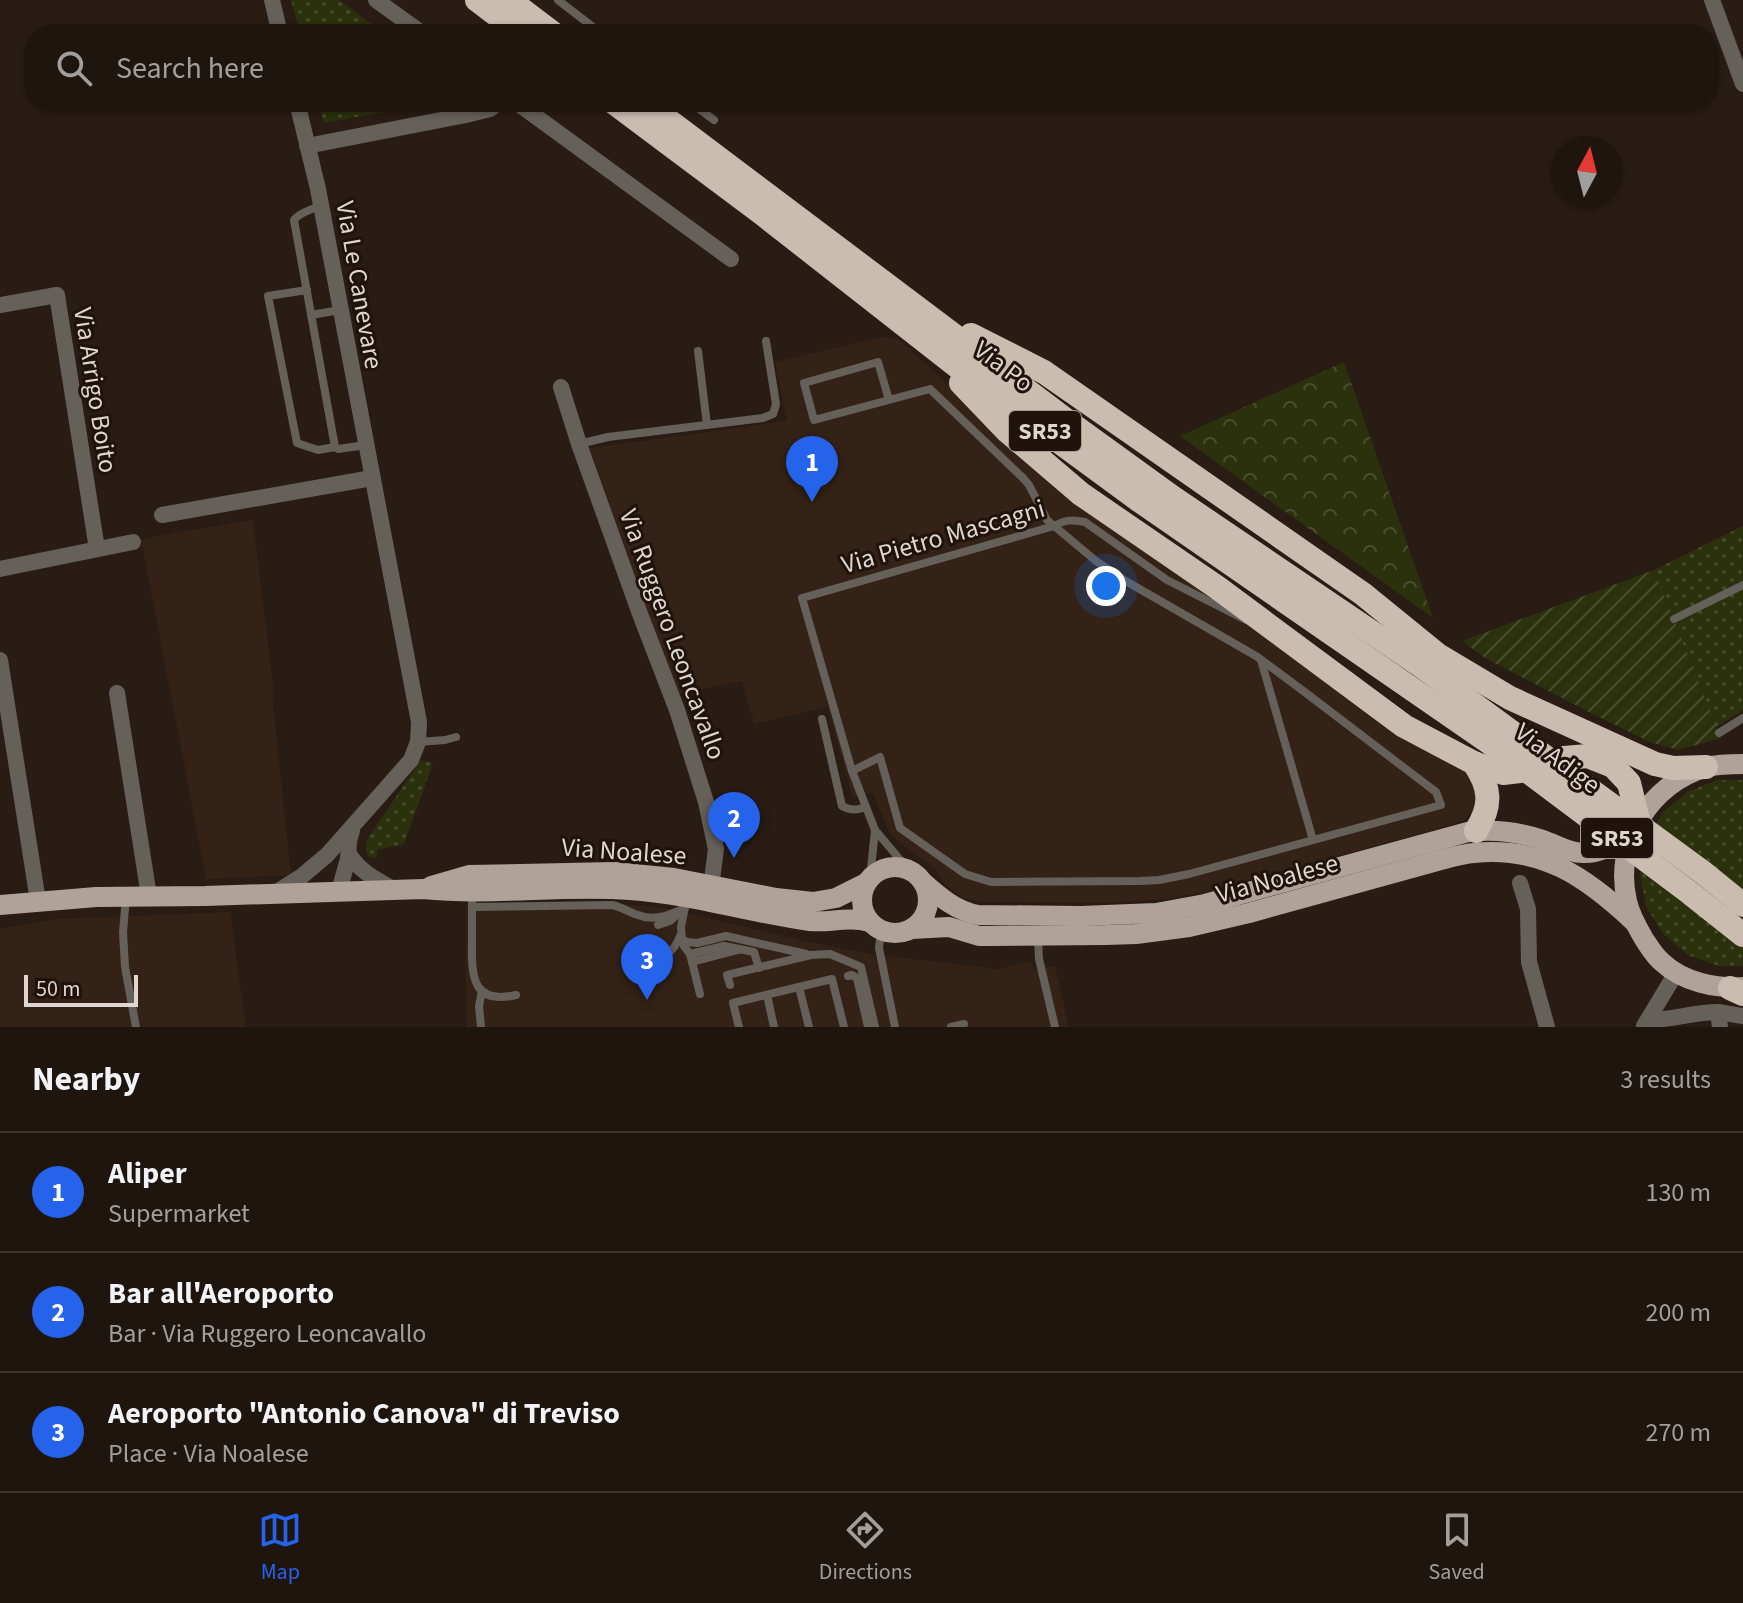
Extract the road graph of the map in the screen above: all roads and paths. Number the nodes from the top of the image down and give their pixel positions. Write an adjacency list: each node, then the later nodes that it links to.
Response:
1 (272, 0): 7 (street)
2 (376, 0): 8 (street)
3 (477, 0): 9 (highway)
4 (509, 0): 10 (highway)
5 (558, 0): 11 (lane)
6 (1712, 0): 12 (street)
7 (278, 24)
8 (409, 24)
9 (509, 24)
10 (541, 24)
11 (589, 24)
12 (1743, 84)
13 (299, 112): 20 (street, Via Le Canevare)
14 (478, 112): 20 (street)
15 (530, 112): 22 (street)
16 (626, 112): 27 (highway, Via Po / SR53)
17 (656, 112): 27 (highway, Via Po / SR53)
18 (703, 112): 19 (lane)
19 (714, 120)
20 (307, 146): 21 (street, Via Le Canevare)
21 (321, 205): 23 (lane); 25 (street, Via Le Canevare)
22 (731, 259)
23 (307, 290): 26 (lane); 35 (lane)
24 (0, 305): 40 (street, Via Arrigo Boito)
25 (340, 310): 26 (lane); 34 (street, Via Le Canevare)
26 (311, 315): 35 (lane)
27 (912, 318): 44 (highway); 50 (highway, Via Po / SR53); 54 (highway)
28 (766, 341): 32 (lane)
29 (698, 351): 32 (lane)
30 (561, 387): 33 (street, Via Ruggero Leoncavallo)
31 (889, 400): 31 (lane); 38 (lane)
32 (707, 425): 33 (lane)
33 (579, 444): 69 (street, Via Ruggero Leoncavallo)
34 (366, 445): 35 (lane); 36 (street, Via Le Canevare)
35 (335, 447)
36 (372, 478): 37 (street); 61 (street, Via Le Canevare)
37 (162, 515)
38 (1054, 526): 44 (lane, Via Pietro Mascagni); 46 (lane); 55 (lane, Via Pietro Mascagni)
39 (133, 542): 40 (street)
40 (97, 549): 41 (street)
41 (0, 569)
42 (1743, 585): 43 (lane)
43 (1674, 619)
44 (1284, 636): 53 (highway)
45 (0, 660): 73 (street)
46 (1261, 660): 60 (lane); 60 (lane)
47 (117, 693): 71 (street)
48 (1743, 718): 51 (lane)
49 (822, 719): 56 (lane)
50 (1496, 733): 75 (highway, Via Adige / SR53); 80 (highway, Via Adige / SR53)
51 (1719, 733)
52 (1743, 752): 54 (street)
53 (1474, 763): 57 (highway); 59 (highway)
54 (1724, 765): 57 (main road, Via Noalese)
55 (852, 771): 56 (lane, Via Pietro Mascagni); 60 (lane)
56 (866, 807): 58 (lane, Via Pietro Mascagni)
57 (1635, 827): 59 (main road, Via Noalese); 76 (main road, Via Noalese)
58 (875, 830): 62 (lane, Via Pietro Mascagni); 63 (lane, Via Pietro Mascagni)
59 (1476, 831): 62 (main road, Via Noalese)
60 (1313, 840)
61 (342, 850): 65 (street); 67 (street); 68 (street, Via Le Canevare)
62 (916, 876): 63 (main road); 79 (main road)
63 (868, 881): 69 (main road, Via Noalese); 78 (main road)
64 (1520, 883): 111 (street)
65 (393, 889): 66 (main road, Via Noalese); 67 (main road, Via Noalese)
66 (423, 889): 69 (main road, Via Noalese); 72 (main road, Via Noalese)
67 (339, 891): 68 (main road, Via Noalese)
68 (275, 893): 71 (main road, Via Noalese)
69 (698, 895): 72 (main road, Via Noalese); 77 (lane); 78 (main road, Via Noalese); 81 (lane)
70 (126, 896): 71 (main road, Via Noalese); 73 (main road, Via Noalese); 100 (lane)
71 (149, 896)
72 (472, 899): 92 (lane)
73 (38, 901): 74 (main road, Via Noalese)
74 (0, 905)
75 (1743, 905)
76 (1633, 921): 82 (main road, Via Noalese); 87 (main road, Via Noalese)
77 (658, 925)
78 (877, 926): 79 (main road); 108 (lane)
79 (911, 929): 82 (main road, Via Noalese)
80 (1743, 935)
81 (682, 936): 83 (lane); 84 (lane); 85 (lane)
82 (1037, 936): 110 (lane)
83 (811, 955): 86 (lane); 107 (lane)
84 (691, 958): 86 (lane); 93 (lane)
85 (647, 963)
86 (759, 968): 89 (lane)
87 (1676, 973): 91 (main road, Via Noalese); 99 (street)
88 (848, 976): 106 (lane)
89 (730, 985)
90 (799, 987): 95 (lane); 104 (lane); 105 (lane)
91 (1739, 990)
92 (482, 991): 94 (lane); 101 (lane)
93 (700, 994)
94 (516, 995)
95 (767, 995): 102 (lane); 103 (lane)
96 (1743, 1016): 97 (street)
97 (1719, 1019): 99 (street)
98 (964, 1024): 109 (lane)
99 (1646, 1024)
100 (136, 1027)
101 (481, 1027)
102 (739, 1027)
103 (774, 1027)
104 (809, 1027)
105 (844, 1027)
106 (868, 1027)
107 (875, 1027)
108 (895, 1027)
109 (951, 1027)
110 (1055, 1027)
111 (1547, 1027)

